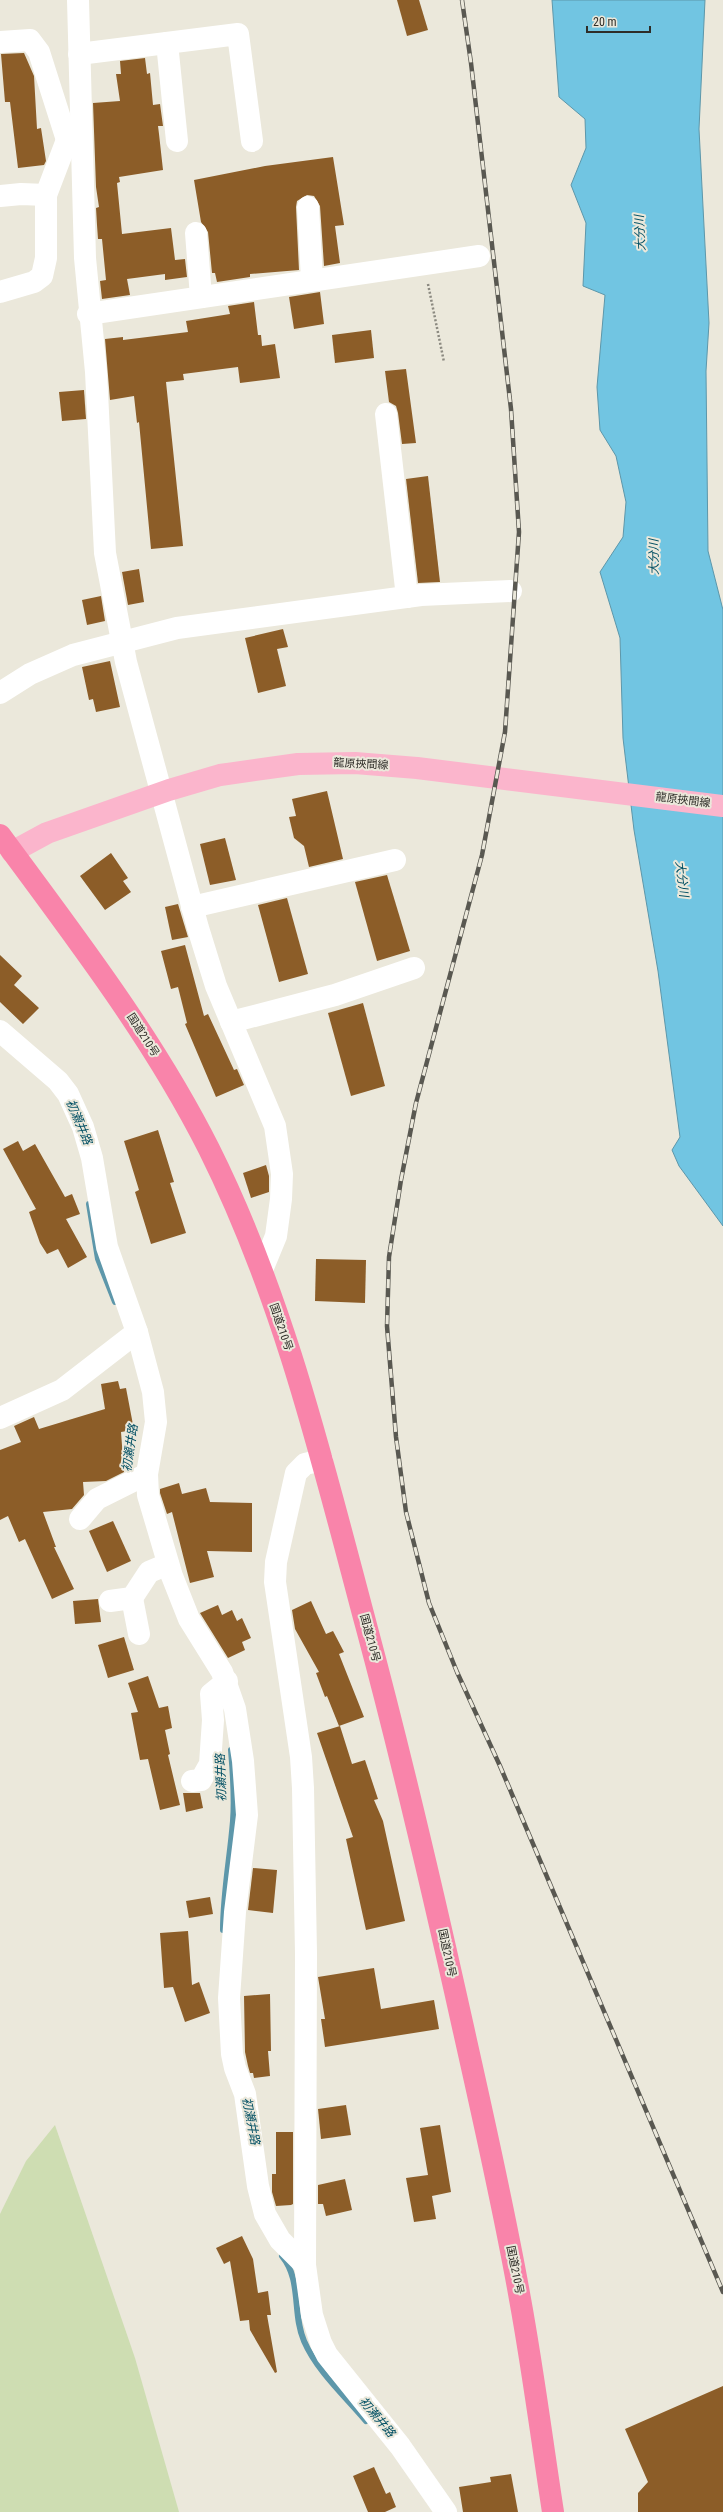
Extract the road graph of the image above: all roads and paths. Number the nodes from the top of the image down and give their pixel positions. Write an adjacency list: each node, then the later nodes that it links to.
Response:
1 (78, 0): 4 (street)
2 (0, 42): 5 (street)
3 (167, 43): 4 (street); 6 (street); 7 (street)
4 (79, 54): 5 (street)
5 (74, 133): 8 (street); 17 (street)
6 (177, 141)
7 (252, 141)
8 (46, 195): 9 (street); 15 (street)
9 (0, 196)
10 (308, 207): 14 (street)
11 (196, 233): 16 (street)
12 (479, 256): 13 (street)
13 (424, 264): 14 (street); 18 (path)
14 (312, 280): 16 (street)
15 (0, 292)
16 (201, 297): 17 (street)
17 (88, 314): 22 (street)
18 (444, 362)
19 (386, 414): 21 (street)
20 (511, 591): 21 (street)
21 (407, 597): 22 (street)
22 (121, 642): 23 (street); 27 (street)
23 (0, 693)
24 (723, 806): 25 (main road, 龍原挾間線)
25 (6, 844): 31 (highway, 国道210号)
26 (395, 860): 27 (street)
27 (192, 907): 29 (street)
28 (414, 968): 29 (street)
29 (231, 1022): 31 (street)
30 (0, 1031): 32 (street)
31 (262, 1270): 34 (highway, 国道210号)
32 (137, 1332): 33 (street); 35 (street)
33 (0, 1418)
34 (322, 1460): 43 (street); 45 (highway, 国道210号)
35 (146, 1474): 36 (street); 37 (street)
36 (80, 1519)
37 (168, 1564): 38 (street); 41 (street)
38 (132, 1598): 39 (street); 40 (street)
39 (110, 1601)
40 (139, 1634)
41 (227, 1681): 42 (street); 43 (street)
42 (192, 1781)
43 (305, 2265): 44 (street)
44 (446, 2512)
45 (553, 2512)

